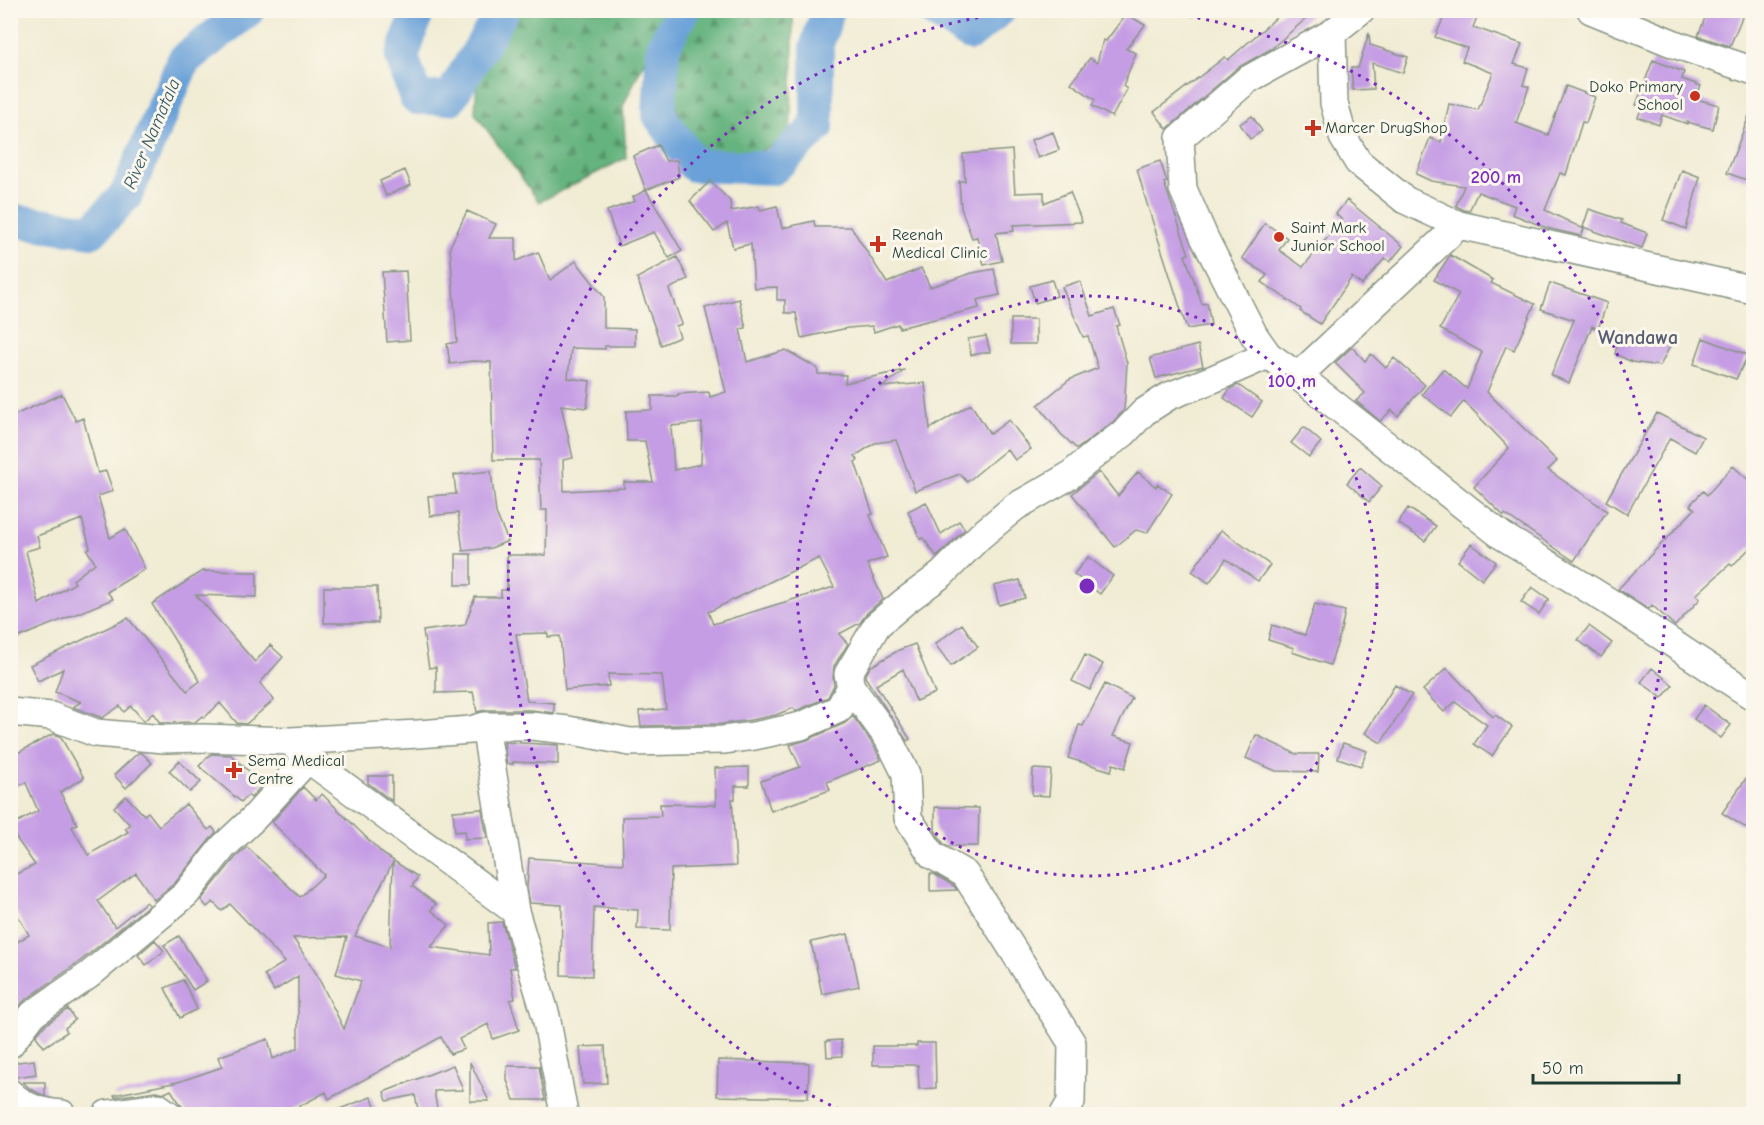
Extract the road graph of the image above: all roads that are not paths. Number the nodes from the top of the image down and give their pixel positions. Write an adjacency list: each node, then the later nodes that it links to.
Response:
1 (1361, 10): 3 (street)
2 (1591, 10): 4 (street)
3 (1332, 33): 5 (street); 7 (street)
4 (1754, 71)
5 (1459, 225): 6 (street); 8 (street)
6 (1754, 290)
7 (1268, 355): 8 (street); 9 (street)
8 (1298, 376): 10 (street)
9 (851, 687): 12 (street); 21 (street)
10 (1754, 697)
11 (10, 712): 13 (street)
12 (485, 726): 13 (street); 14 (street)
13 (299, 750): 14 (street); 15 (street)
14 (515, 911): 20 (street)
15 (10, 1044)
16 (10, 1093): 17 (street)
17 (62, 1114)
18 (107, 1114): 19 (street)
19 (168, 1114)
20 (564, 1114)
21 (1064, 1114)

